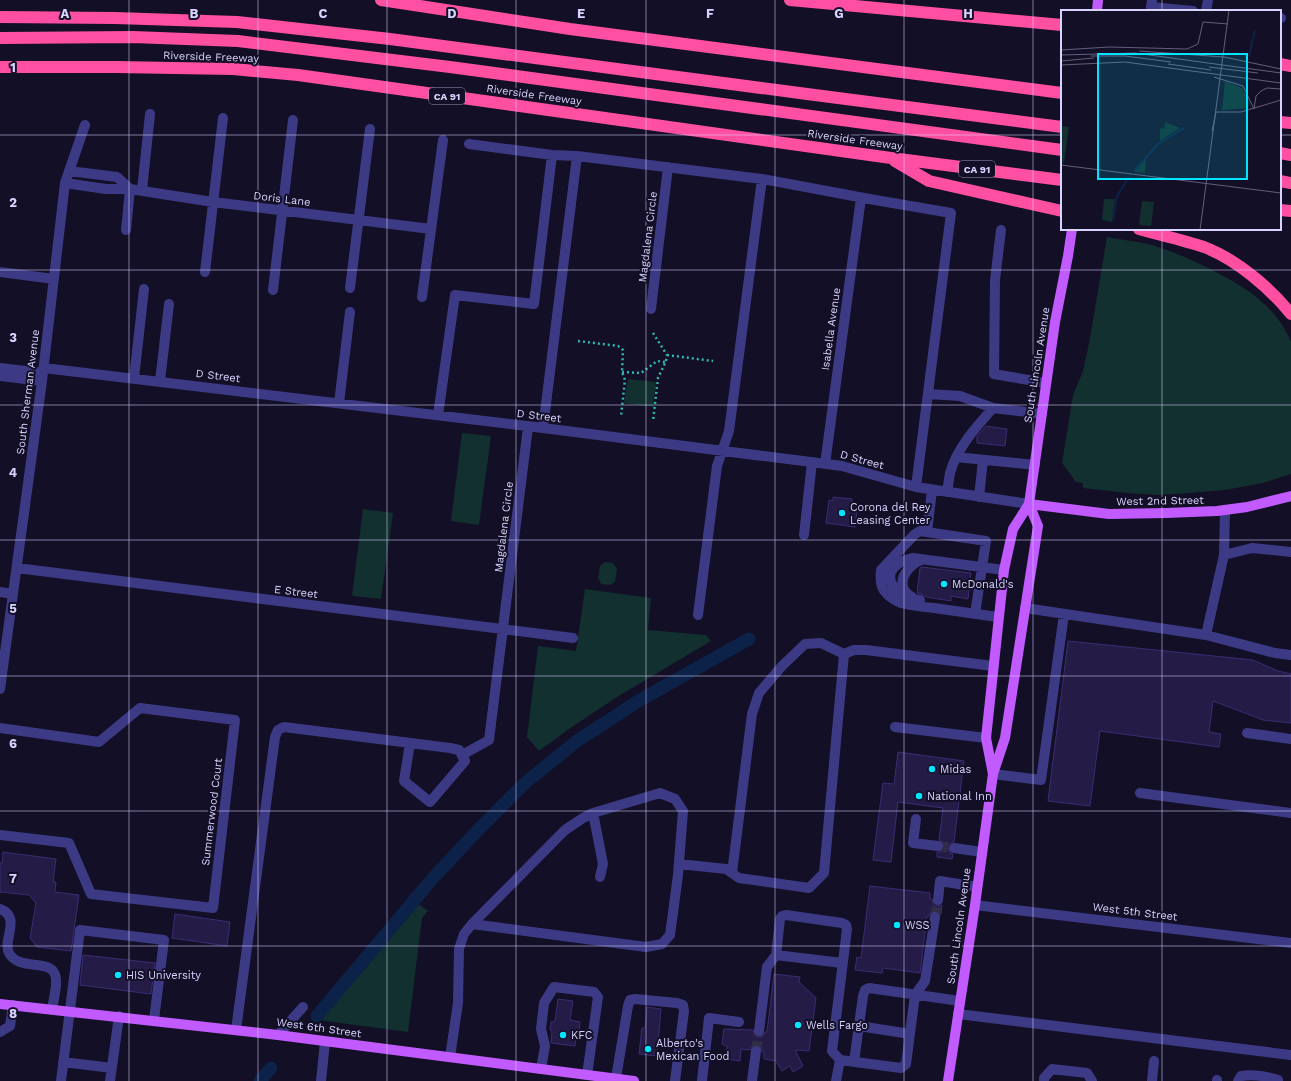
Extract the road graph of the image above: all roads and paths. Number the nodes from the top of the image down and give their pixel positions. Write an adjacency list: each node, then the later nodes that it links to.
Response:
1 (381, 0): 15 (highway)
2 (790, 0): 10 (highway)
3 (1098, 0): 6 (main road)
4 (1152, 0): 7 (street)
5 (1208, 0): 8 (street)
6 (1097, 10)
7 (1182, 10)
8 (1206, 10)
9 (0, 17): 22 (highway)
10 (1061, 25)
11 (0, 38): 26 (highway)
12 (1281, 64): 13 (highway)
13 (1291, 66)
14 (0, 67): 31 (highway, Riverside Freeway / CA 91)
15 (1061, 93)
16 (150, 114): 40 (street)
17 (223, 118): 42 (street)
18 (293, 120): 44 (street)
19 (1281, 122): 20 (highway)
20 (1291, 124)
21 (85, 125): 33 (street, South Sherman Avenue)
22 (1061, 127)
23 (370, 129): 47 (street)
24 (443, 140): 48 (street)
25 (469, 144): 28 (street)
26 (1061, 150)
27 (1281, 153): 29 (highway)
28 (552, 155): 30 (street); 80 (street)
29 (1291, 155)
30 (577, 156): 32 (street); 84 (street)
31 (891, 158): 35 (highway, Riverside Freeway / CA 91); 45 (highway)
32 (668, 167): 34 (street); 61 (street, Magdalena Circle)
33 (69, 171): 38 (street, South Sherman Avenue); 39 (street)
34 (762, 179): 41 (street); 85 (street)
35 (1061, 180)
36 (1281, 181): 37 (highway)
37 (1291, 182)
38 (64, 183): 39 (street, Doris Lane); 55 (street, South Sherman Avenue)
39 (130, 189): 40 (street, Doris Lane); 49 (street)
40 (142, 190): 42 (street, Doris Lane)
41 (861, 198): 76 (street); 89 (street, Isabella Avenue)
42 (213, 202): 44 (street, Doris Lane); 54 (street)
43 (1281, 210): 46 (highway)
44 (282, 211): 47 (street, Doris Lane); 58 (street)
45 (1061, 211)
46 (1291, 211)
47 (358, 220): 48 (street, Doris Lane); 56 (street)
48 (431, 229): 59 (street)
49 (126, 230)
50 (1001, 230): 75 (street)
51 (1072, 230): 75 (main road, South Lincoln Avenue)
52 (1142, 230): 63 (highway)
53 (0, 272): 55 (street)
54 (205, 272)
55 (54, 279): 71 (street, South Sherman Avenue)
56 (350, 288)
57 (144, 289): 73 (street)
58 (273, 290)
59 (422, 297)
60 (169, 304): 74 (street)
61 (651, 309)
62 (350, 312): 77 (street)
63 (1291, 314)
64 (653, 333): 66 (path)
65 (578, 341): 70 (path)
66 (667, 355): 67 (path); 68 (path)
67 (713, 361)
68 (665, 362): 70 (path); 82 (path)
69 (0, 368): 71 (street)
70 (622, 372): 81 (path)
71 (43, 374): 72 (street); 73 (street, D Street); 105 (street, South Sherman Avenue)
72 (0, 376)
73 (134, 378): 74 (street, D Street)
74 (160, 381): 77 (street, D Street)
75 (1046, 383): 79 (main road, South Lincoln Avenue)
76 (928, 394): 78 (street); 91 (street)
77 (339, 404): 80 (street, D Street)
78 (993, 408): 79 (street); 86 (street)
79 (1042, 414): 90 (main road, South Lincoln Avenue)
80 (438, 415): 83 (street, D Street)
81 (621, 416)
82 (653, 421)
83 (528, 426): 84 (street, D Street); 115 (street, Magdalena Circle)
84 (543, 428): 85 (street, D Street)
85 (722, 451): 88 (street, D Street); 113 (street)
86 (956, 457): 87 (street); 93 (street)
87 (984, 460): 90 (street); 95 (street)
88 (812, 462): 89 (street, D Street); 99 (street)
89 (825, 464): 91 (street, D Street)
90 (1035, 465): 96 (main road, South Lincoln Avenue)
91 (916, 487): 92 (street, D Street)
92 (932, 490): 93 (street, D Street); 98 (street)
93 (947, 492): 95 (street, D Street)
94 (1291, 496): 97 (main road, West 2nd Street)
95 (979, 497): 96 (street, D Street)
96 (1029, 504): 97 (main road, West 2nd Street); 106 (main road, South Lincoln Avenue); 110 (main road, South Lincoln Avenue)
97 (1225, 510): 101 (street)
98 (923, 532): 103 (street); 104 (street); 111 (street)
99 (804, 535)
100 (1291, 552): 101 (street)
101 (1224, 555): 116 (street)
102 (923, 559): 103 (street); 104 (street); 109 (street)
103 (898, 564): 109 (street)
104 (982, 567): 106 (street); 111 (street)
105 (17, 568): 108 (street, South Sherman Avenue); 115 (street, E Street)
106 (1004, 570): 114 (main road, South Lincoln Avenue)
107 (0, 592): 108 (street)
108 (13, 594): 121 (street, South Sherman Avenue)
109 (914, 599): 111 (street)
110 (1025, 608): 112 (street); 129 (main road, South Lincoln Avenue)
111 (975, 611): 114 (street)
112 (1064, 614): 116 (street); 129 (street)
113 (698, 615)
114 (998, 617): 120 (main road, South Lincoln Avenue)
115 (503, 630): 117 (street, E Street); 128 (street, Magdalena Circle)
116 (1206, 635): 119 (street)
117 (573, 638)
118 (844, 654): 120 (street); 139 (street); 139 (street)
119 (1291, 654)
120 (993, 666): 125 (main road, South Lincoln Avenue)
121 (0, 688)
122 (895, 727): 125 (street)
123 (0, 728): 134 (street, Summerwood Court)
124 (1247, 733): 126 (street)
125 (986, 738): 129 (main road, South Lincoln Avenue)
126 (1291, 739)
127 (410, 743): 128 (street); 128 (street); 162 (street)
128 (462, 755)
129 (993, 774): 137 (main road, South Lincoln Avenue)
130 (1140, 793): 132 (street)
131 (594, 813): 138 (street); 140 (street); 146 (street)
132 (1291, 813)
133 (916, 819): 135 (street)
134 (0, 835)
135 (938, 846)
136 (954, 848): 137 (street)
137 (982, 852): 141 (main road, South Lincoln Avenue)
138 (679, 864): 139 (street); 146 (street)
139 (732, 873)
140 (600, 877)
141 (978, 887): 142 (street); 143 (main road, South Lincoln Avenue)
142 (938, 900)
143 (975, 905): 147 (street, West 5th Street); 151 (main road, South Lincoln Avenue)
144 (0, 909): 155 (street)
145 (935, 917): 150 (street)
146 (472, 924): 170 (street)
147 (1291, 943)
148 (776, 955): 149 (street); 149 (street); 163 (street)
149 (842, 963): 171 (street)
150 (915, 995): 151 (street); 161 (street); 165 (street)
151 (960, 1001): 157 (main road, South Lincoln Avenue)
152 (0, 1004): 153 (main road, West 6th Street)
153 (13, 1005): 155 (main road, West 6th Street); 164 (street)
154 (303, 1007): 166 (street)
155 (52, 1010): 156 (main road, West 6th Street)
156 (70, 1012): 158 (main road, West 6th Street); 159 (street); 173 (street)
157 (958, 1014): 169 (street); 187 (main road, South Lincoln Avenue)
158 (119, 1016): 159 (main road, West 6th Street); 175 (street)
159 (154, 1020): 162 (main road, West 6th Street)
160 (739, 1022): 184 (street)
161 (859, 1026): 165 (street); 174 (street)
162 (236, 1030): 166 (main road, West 6th Street)
163 (759, 1031)
164 (0, 1032)
165 (910, 1034): 174 (street)
166 (278, 1035): 167 (main road, West 6th Street)
167 (325, 1042): 170 (main road, West 6th Street); 181 (street)
168 (756, 1051): 185 (street)
169 (1291, 1055)
170 (450, 1057): 176 (main road, West 6th Street)
171 (840, 1060): 174 (street); 186 (street)
172 (1154, 1061): 190 (street)
173 (64, 1062): 175 (street); 179 (street)
174 (854, 1062)
175 (112, 1068): 180 (street)
176 (542, 1069): 177 (main road, West 6th Street); 177 (street)
177 (580, 1076): 178 (main road, West 6th Street)
178 (616, 1078): 182 (main road, West 6th Street); 183 (street)
179 (61, 1081)
180 (110, 1081)
181 (321, 1081)
182 (634, 1081)
183 (675, 1081)
184 (702, 1081)
185 (752, 1081)
186 (836, 1081)
187 (948, 1081)
188 (1044, 1081): 189 (street)
189 (1092, 1081)
190 (1152, 1081)
191 (1238, 1081): 192 (street)
192 (1278, 1081)

